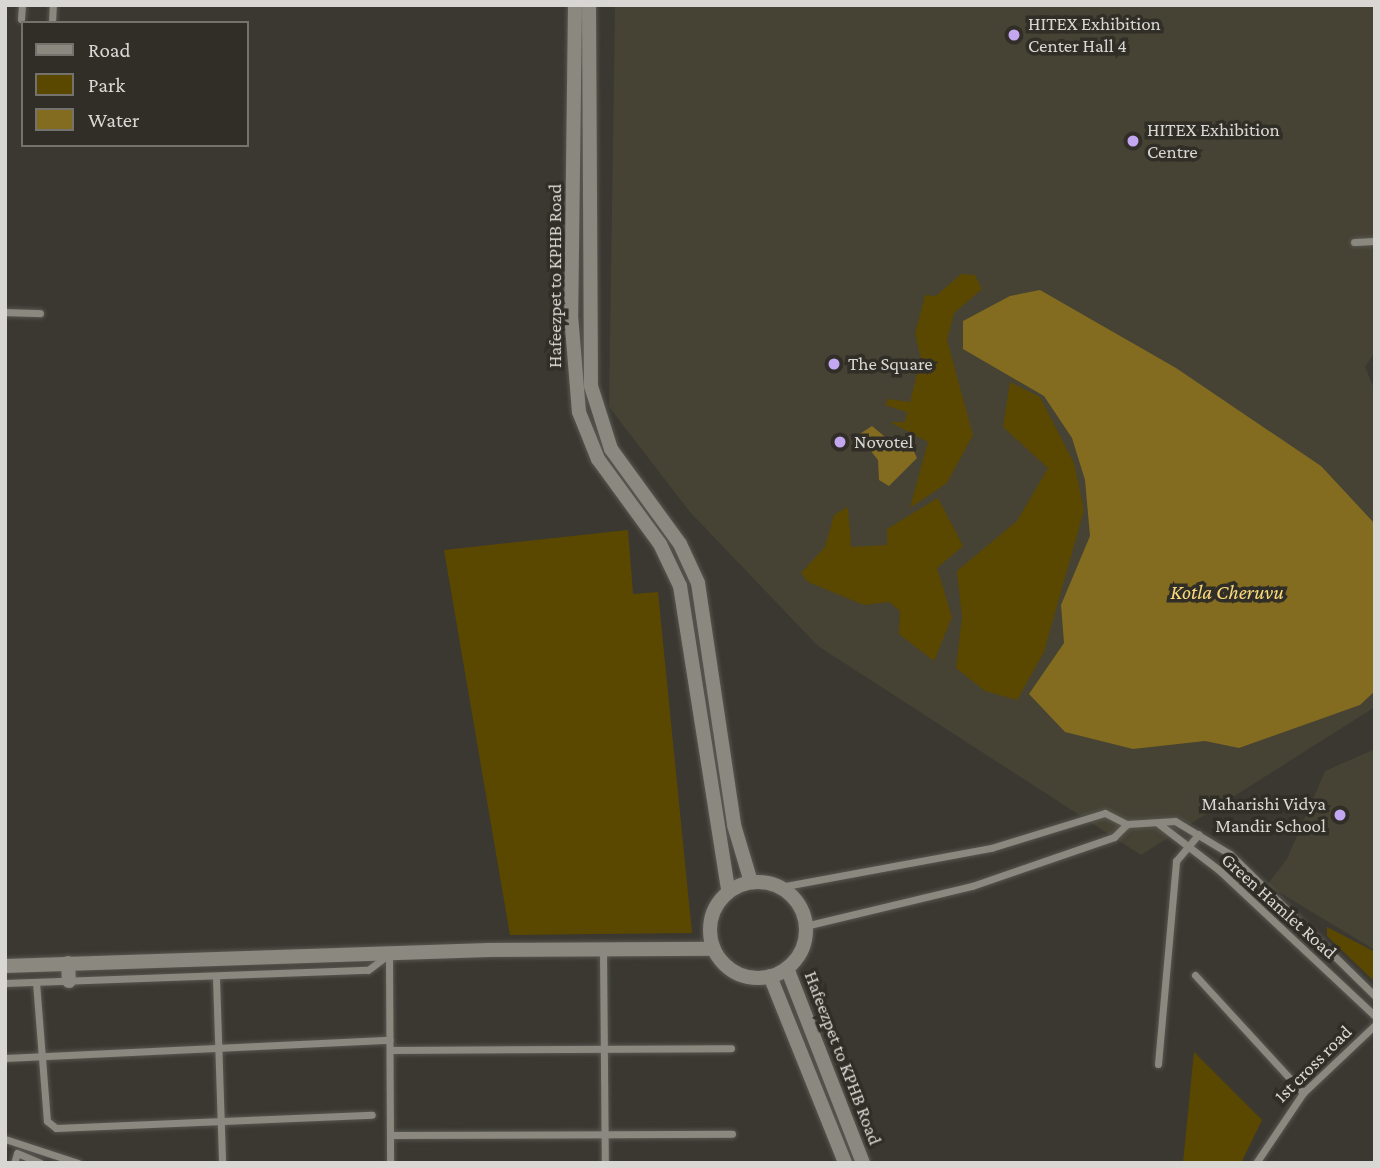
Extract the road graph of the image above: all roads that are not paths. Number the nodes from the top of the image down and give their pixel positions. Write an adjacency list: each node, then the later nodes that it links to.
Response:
1 (22, 5): 4 (street)
2 (575, 5): 15 (main road, Hafeezpet to KPHB Road)
3 (589, 5): 13 (main road)
4 (21, 19)
5 (1375, 241): 6 (street)
6 (1354, 242)
7 (5, 312): 8 (street)
8 (40, 313)
9 (1127, 824): 10 (street, Green Hamlet Road); 14 (street, Green Hamlet Road); 16 (street)
10 (1159, 824): 11 (street, Green Hamlet Road); 12 (street, Green Hamlet Road)
11 (1199, 834): 12 (street); 29 (street, Green Hamlet Road)
12 (1188, 849): 30 (street, Green Hamlet Road); 39 (street)
13 (751, 882): 14 (main road); 15 (main road)
14 (780, 887): 16 (main road)
15 (729, 890): 18 (main road)
16 (805, 926): 22 (main road, Hafeezpet to KPHB Road)
17 (603, 948): 18 (main road); 19 (main road); 35 (street)
18 (714, 949): 24 (main road)
19 (389, 954): 20 (main road); 25 (street); 32 (street)
20 (68, 963): 21 (main road); 26 (main road)
21 (5, 966)
22 (787, 968): 24 (main road, Hafeezpet to KPHB Road); 54 (main road, Hafeezpet to KPHB Road)
23 (1195, 975): 40 (street)
24 (770, 976): 53 (main road, Hafeezpet to KPHB Road)
25 (216, 978): 26 (street); 33 (street)
26 (69, 981): 27 (street)
27 (36, 982): 28 (street); 37 (street)
28 (5, 983)
29 (1375, 996)
30 (1375, 1016)
31 (1375, 1026): 40 (street, 1st cross road)
32 (390, 1040): 33 (street); 36 (street)
33 (220, 1044): 37 (street); 42 (street)
34 (731, 1048): 35 (street)
35 (604, 1049): 36 (street); 43 (street)
36 (390, 1050): 45 (street)
37 (42, 1056): 38 (street); 42 (street)
38 (5, 1058)
39 (1158, 1064)
40 (1303, 1093): 55 (street, 1st cross road)
41 (372, 1115): 42 (street)
42 (223, 1123): 50 (street)
43 (605, 1133): 44 (street); 45 (street); 52 (street)
44 (732, 1134)
45 (390, 1135): 51 (street)
46 (5, 1139): 49 (street)
47 (14, 1163): 48 (street)
48 (40, 1163)
49 (78, 1163)
50 (222, 1163)
51 (390, 1163)
52 (605, 1163)
53 (845, 1163)
54 (863, 1163)
55 (1256, 1163)

